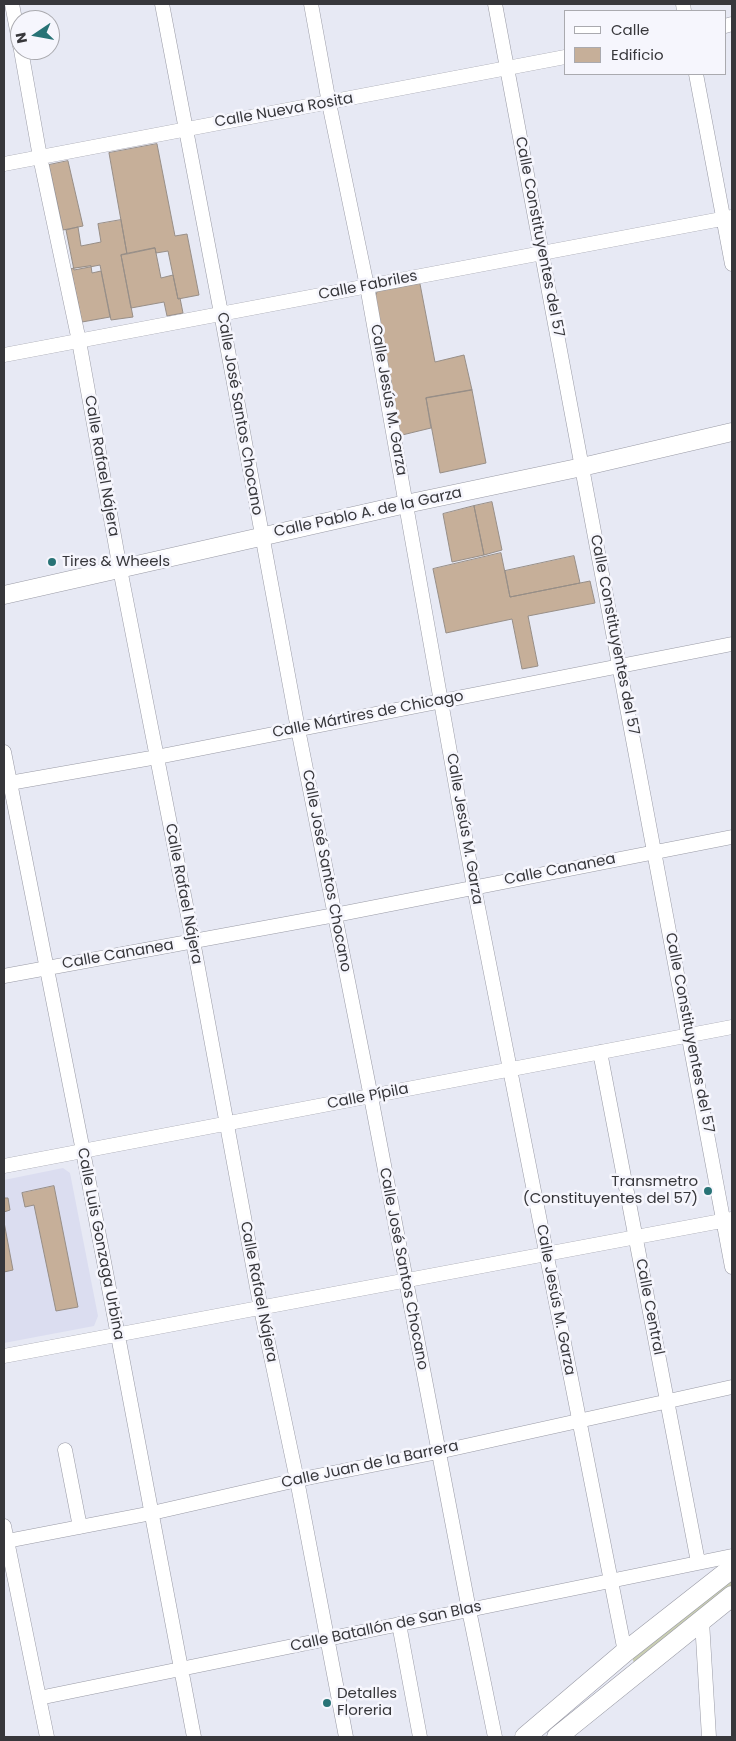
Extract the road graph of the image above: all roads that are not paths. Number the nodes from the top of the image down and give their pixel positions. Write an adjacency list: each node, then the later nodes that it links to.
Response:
1 (162, 4): 9 (street, Calle José Santos Chocano)
2 (311, 4): 8 (street, Calle Jesús M. Garza)
3 (495, 4): 6 (street, Calle Constituyentes del 57)
4 (564, 58): 6 (street, Calle Nueva Rosita)
5 (23, 60): 10 (street, Calle Rafael Nájera)
6 (507, 69): 8 (street, Calle Nueva Rosita); 13 (street, Calle Constituyentes del 57)
7 (696, 75): 12 (street)
8 (329, 103): 9 (street, Calle Nueva Rosita); 15 (street, Calle Jesús M. Garza)
9 (185, 129): 10 (street, Calle Nueva Rosita); 16 (street, Calle José Santos Chocano)
10 (40, 157): 11 (street, Calle Nueva Rosita); 17 (street, Calle Rafael Nájera)
11 (4, 164)
12 (728, 217): 13 (street, Calle Fabriles); 14 (street)
13 (542, 253): 15 (street, Calle Fabriles); 20 (street, Calle Constituyentes del 57)
14 (732, 264)
15 (367, 286): 16 (street, Calle Fabriles); 21 (street, Calle Jesús M. Garza)
16 (221, 313): 17 (street, Calle Fabriles); 22 (street, Calle José Santos Chocano)
17 (79, 341): 18 (street, Calle Fabriles); 23 (street, Calle Rafael Nájera)
18 (4, 355)
19 (732, 432): 20 (street, Calle Pablo A. de la Garza)
20 (582, 467): 21 (street, Calle Pablo A. de la Garza); 26 (street, Calle Constituyentes del 57)
21 (406, 504): 22 (street, Calle Pablo A. de la Garza); 27 (street, Calle Jesús M. Garza)
22 (261, 536): 23 (street, Calle Pablo A. de la Garza); 28 (street, Calle José Santos Chocano)
23 (120, 569): 24 (street, Calle Pablo A. de la Garza); 30 (street, Calle Rafael Nájera)
24 (4, 595)
25 (732, 644): 26 (street, Calle Mártires de Chicago)
26 (620, 665): 27 (street, Calle Mártires de Chicago); 33 (street, Calle Constituyentes del 57)
27 (442, 700): 28 (street, Calle Mártires de Chicago); 34 (street, Calle Jesús M. Garza)
28 (298, 730): 30 (street, Calle Mártires de Chicago); 35 (street, Calle José Santos Chocano)
29 (4, 752): 31 (street, Calle Luis Gonzaga Urbina)
30 (157, 757): 31 (street, Calle Mártires de Chicago); 36 (street, Calle Rafael Nájera)
31 (7, 784): 37 (street, Calle Luis Gonzaga Urbina)
32 (732, 837): 33 (street, Calle Cananea)
33 (655, 852): 34 (street, Calle Cananea); 40 (street, Calle Constituyentes del 57)
34 (474, 887): 35 (street, Calle Cananea); 42 (street, Calle Jesús M. Garza)
35 (335, 915): 36 (street, Calle Cananea); 43 (street, Calle José Santos Chocano)
36 (193, 941): 37 (street, Calle Cananea); 44 (street, Calle Rafael Nájera)
37 (46, 968): 38 (street, Calle Cananea); 45 (street, Calle Luis Gonzaga Urbina)
38 (4, 976)
39 (732, 1027): 40 (street, Calle Pípila)
40 (689, 1035): 41 (street, Calle Pípila); 47 (street, Calle Constituyentes del 57)
41 (600, 1052): 42 (street, Calle Pípila); 48 (street, Calle Central)
42 (510, 1070): 43 (street, Calle Pípila); 49 (street, Calle Jesús M. Garza)
43 (370, 1097): 44 (street, Calle Pípila); 51 (street, Calle José Santos Chocano)
44 (227, 1124): 45 (street, Calle Pípila); 52 (street, Calle Rafael Nájera)
45 (83, 1151): 46 (street, Calle Pípila); 53 (street, Calle Luis Gonzaga Urbina)
46 (4, 1166)
47 (728, 1220): 48 (street); 50 (street, Calle Constituyentes del 57)
48 (636, 1237): 49 (street); 56 (street, Calle Central)
49 (547, 1254): 51 (street); 57 (street, Calle Jesús M. Garza)
50 (732, 1267)
51 (405, 1282): 52 (street); 59 (street, Calle José Santos Chocano)
52 (261, 1309): 53 (street); 60 (street, Calle Rafael Nájera)
53 (117, 1335): 54 (street); 61 (street, Calle Luis Gonzaga Urbina)
54 (4, 1356)
55 (732, 1387): 56 (street, Calle Juan de la Barrera)
56 (666, 1401): 57 (street, Calle Juan de la Barrera); 66 (street, Calle Central)
57 (578, 1421): 59 (street, Calle Juan de la Barrera); 68 (street, Calle Jesús M. Garza)
58 (65, 1450): 63 (street)
59 (438, 1452): 60 (street, Calle Juan de la Barrera); 70 (street, Calle José Santos Chocano)
60 (297, 1480): 61 (street, Calle Juan de la Barrera); 73 (street, Calle Rafael Nájera)
61 (152, 1513): 63 (street, Calle Juan de la Barrera); 75 (street, Calle Luis Gonzaga Urbina)
62 (4, 1526): 64 (street)
63 (80, 1527): 64 (street, Calle Juan de la Barrera)
64 (7, 1541): 76 (street)
65 (732, 1556): 66 (street, Calle Batallón de San Blas)
66 (698, 1562): 68 (street, Calle Batallón de San Blas)
67 (732, 1568): 74 (main road)
68 (610, 1580): 70 (street, Calle Batallón de San Blas); 74 (street, Calle Jesús M. Garza)
69 (732, 1596): 71 (main road)
70 (469, 1610): 72 (street, Calle Batallón de San Blas); 82 (street, Calle José Santos Chocano)
71 (702, 1621): 77 (main road); 84 (street)
72 (399, 1624): 73 (street, Calle Batallón de San Blas); 81 (street)
73 (328, 1639): 75 (street, Calle Batallón de San Blas); 80 (street, Calle Rafael Nájera)
74 (624, 1652): 83 (main road)
75 (180, 1669): 76 (street, Calle Batallón de San Blas); 79 (street, Calle Luis Gonzaga Urbina)
76 (39, 1698): 78 (street)
77 (566, 1734)
78 (47, 1737)
79 (194, 1737)
80 (346, 1737)
81 (420, 1737)
82 (495, 1737)
83 (526, 1737)
84 (709, 1737)

